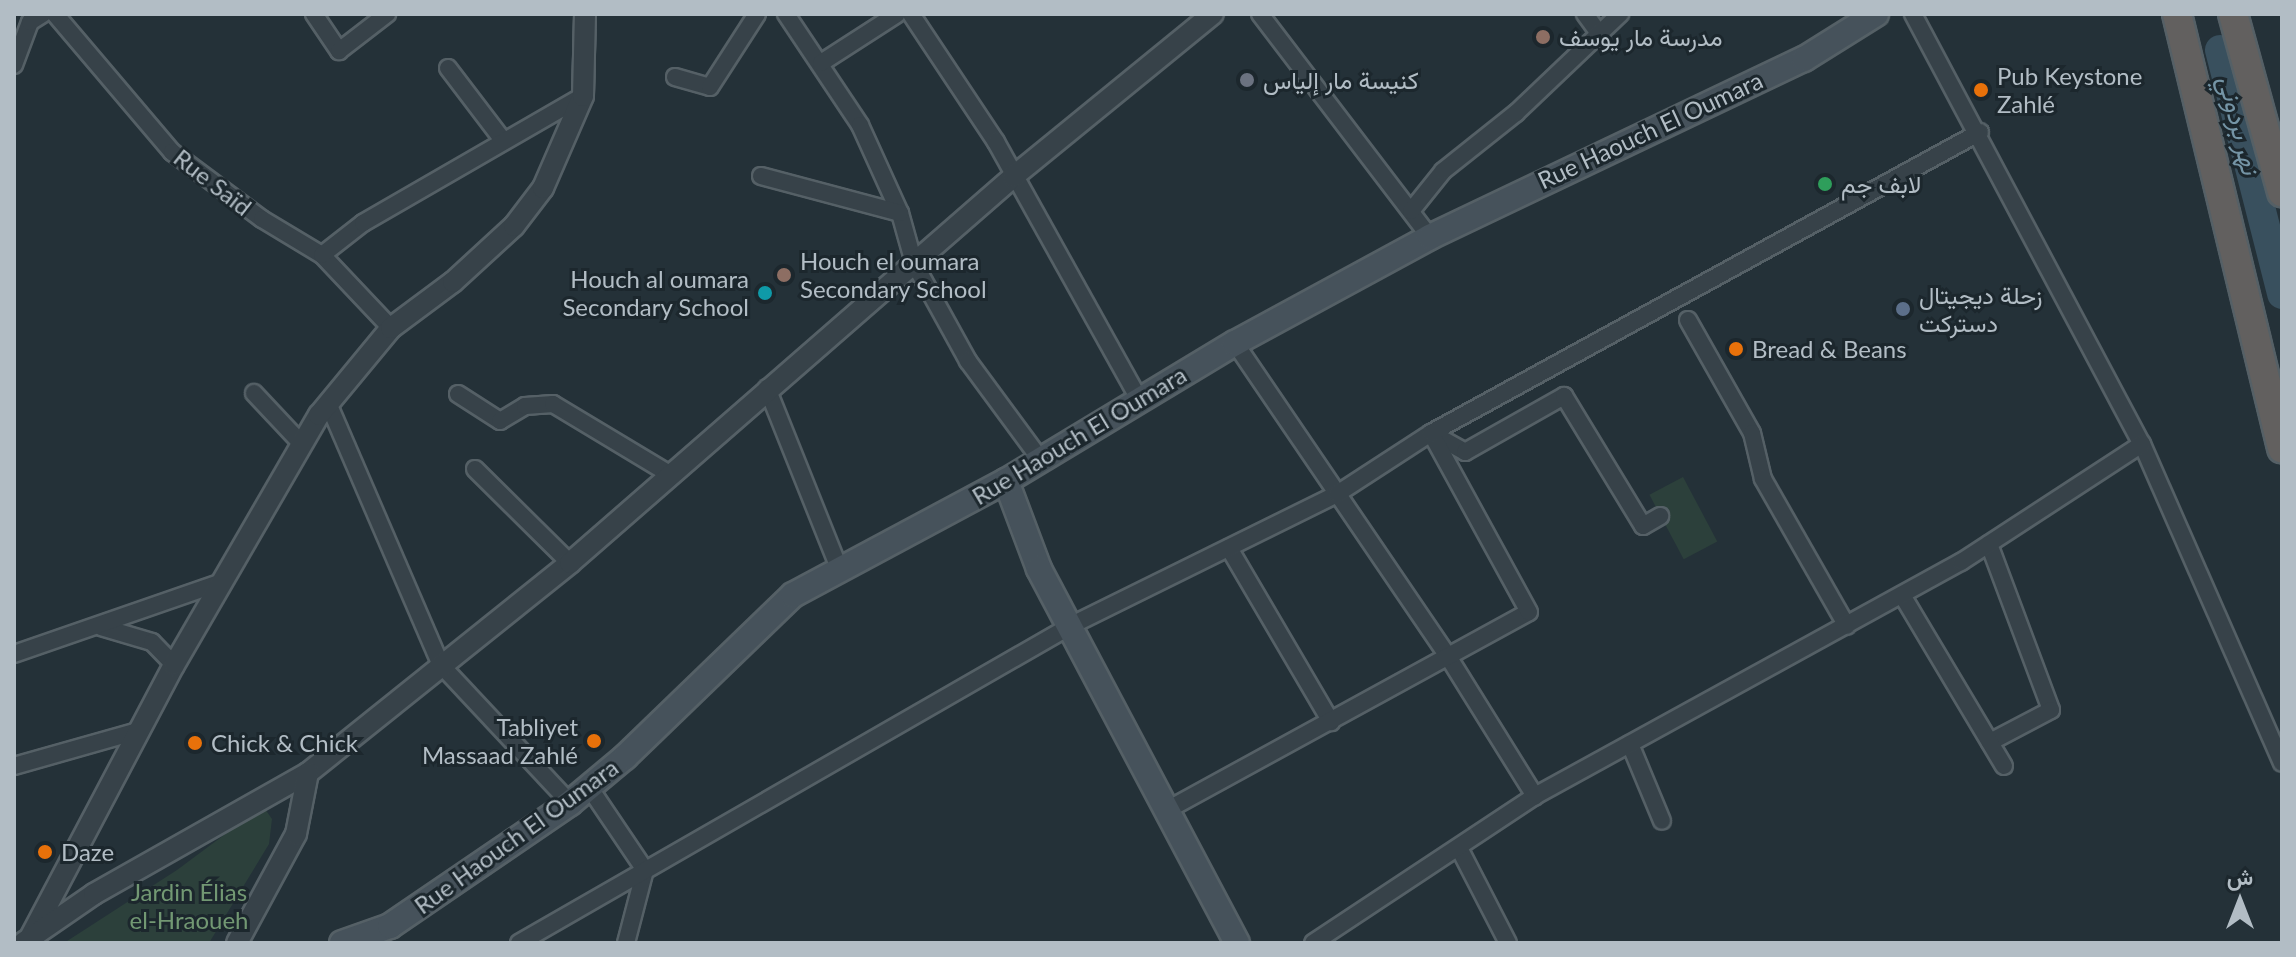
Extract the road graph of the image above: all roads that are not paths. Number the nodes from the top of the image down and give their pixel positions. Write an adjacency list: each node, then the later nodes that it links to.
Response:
1 (43, 14): 20 (street)
2 (55, 14): 32 (street, Rue Saïd)
3 (314, 14): 4 (street)
4 (387, 14)
5 (585, 14): 23 (street)
6 (757, 14): 22 (street)
7 (786, 14): 19 (street)
8 (897, 14): 19 (street)
9 (911, 14): 27 (street)
10 (1213, 14): 27 (street)
11 (1260, 14): 29 (street)
12 (1585, 14): 18 (street)
13 (1620, 14): 18 (street)
14 (1876, 14): 31 (main road, Rue Haouch El Oumara)
15 (1913, 14): 24 (street)
16 (2177, 14): 45 (highway)
17 (2233, 14): 28 (highway)
18 (1598, 32): 29 (street)
19 (821, 63): 30 (street)
20 (14, 65)
21 (448, 68): 25 (street)
22 (675, 77)
23 (583, 96): 25 (street); 35 (street)
24 (1980, 132): 42 (street); 44 (street)
25 (502, 139): 32 (street)
26 (761, 176): 30 (street)
27 (1013, 177): 33 (street); 40 (street)
28 (2282, 192)
29 (1411, 211): 31 (street)
30 (900, 213): 33 (street)
31 (1430, 237): 36 (main road, Rue Haouch El Oumara)
32 (322, 255): 35 (street, Rue Saïd)
33 (914, 263): 37 (street); 46 (street)
34 (1688, 320): 59 (street)
35 (391, 328): 41 (street)
36 (1235, 343): 40 (main road, Rue Haouch El Oumara); 50 (street)
37 (767, 388): 48 (street); 55 (street)
38 (254, 393): 43 (street)
39 (458, 394): 48 (street)
40 (1139, 399): 46 (main road, Rue Haouch El Oumara)
41 (328, 403): 43 (street); 64 (street)
42 (1431, 433): 50 (street); 51 (street); 62 (street)
43 (300, 442): 56 (street)
44 (2142, 444): 52 (street); 69 (street)
45 (2282, 449)
46 (1041, 460): 49 (main road, Rue Haouch El Oumara)
47 (475, 469): 54 (street)
48 (671, 475): 54 (street)
49 (1006, 481): 55 (main road, Rue Haouch El Oumara); 58 (main road)
50 (1337, 494): 53 (street); 62 (street)
51 (1660, 516)
52 (1989, 544): 57 (street); 67 (street)
53 (1229, 548): 58 (street); 65 (street)
54 (570, 563): 64 (street)
55 (839, 568): 73 (main road, Rue Haouch El Oumara)
56 (219, 583): 60 (street); 63 (street)
57 (1902, 595): 59 (street); 67 (street)
58 (1072, 625): 75 (main road); 78 (street)
59 (1847, 626): 68 (street)
60 (101, 627): 61 (street); 63 (street)
61 (14, 654)
62 (1449, 658): 65 (street); 74 (street)
63 (174, 665): 66 (street)
64 (441, 665): 72 (street); 73 (street)
65 (1331, 722): 75 (street)
66 (138, 731): 70 (street); 79 (street)
67 (1990, 742): 71 (street)
68 (1630, 744): 74 (street); 76 (street)
69 (2282, 763)
70 (14, 766)
71 (2004, 766)
72 (308, 773): 79 (street); 80 (street)
73 (579, 795): 78 (street); 81 (main road, Rue Haouch El Oumara)
74 (1535, 796): 77 (street)
75 (1169, 809): 84 (main road)
76 (1662, 821)
77 (1459, 848): 85 (street); 86 (street)
78 (645, 870): 82 (street); 83 (street)
79 (27, 941)
80 (237, 943)
81 (342, 943)
82 (519, 943)
83 (626, 943)
84 (1237, 943)
85 (1313, 943)
86 (1508, 943)

